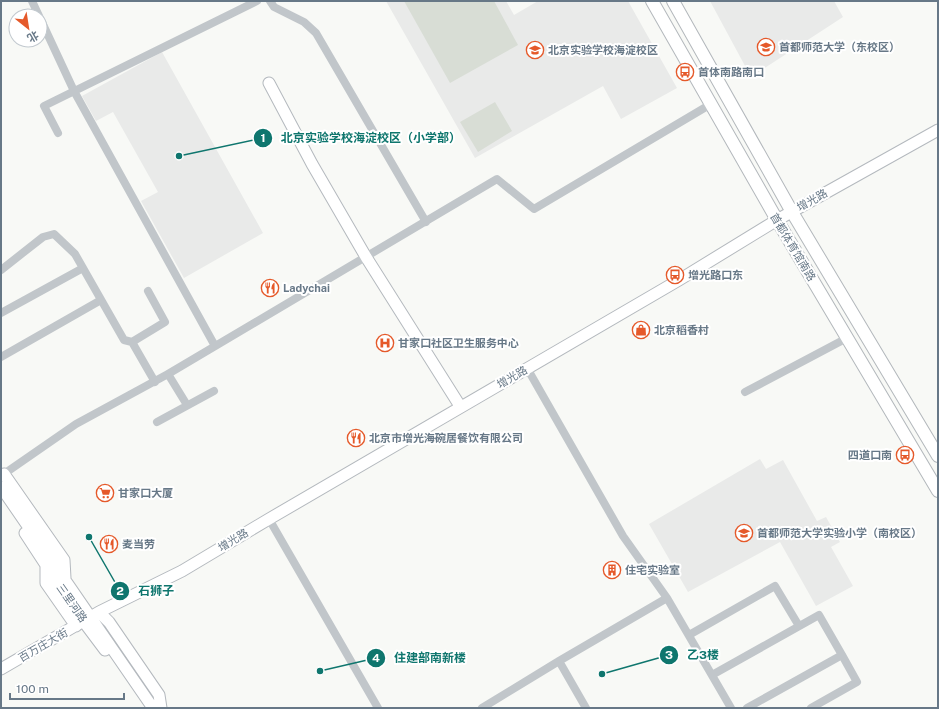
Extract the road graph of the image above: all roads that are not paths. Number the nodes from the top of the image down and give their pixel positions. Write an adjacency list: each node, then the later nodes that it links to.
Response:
1 (257, 1): 7 (street)
2 (270, 1): 13 (street)
3 (652, 1): 8 (main road, 首都体育馆南路)
4 (674, 1): 11 (main road, 首都体育馆南路)
5 (48, 34): 7 (street)
6 (269, 83): 14 (street)
7 (74, 91): 10 (street); 22 (street)
8 (711, 104): 12 (main road, 首都体育馆南路); 13 (street)
9 (938, 130): 11 (street, 增光路)
10 (58, 134)
11 (792, 212): 12 (street, 增光路); 32 (main road, 首都体育馆南路)
12 (777, 220): 20 (main road, 首都体育馆南路); 24 (street, 增光路)
13 (426, 222): 14 (street)
14 (366, 257): 22 (street); 30 (street)
15 (83, 268): 16 (street); 18 (street); 19 (street)
16 (1, 270)
17 (148, 291): 21 (street)
18 (101, 300): 21 (street); 23 (street)
19 (1, 313)
20 (847, 338): 28 (street); 35 (main road, 首都体育馆南路)
21 (132, 342): 26 (street)
22 (215, 346): 25 (street)
23 (1, 357)
24 (527, 368): 30 (street, 增光路); 39 (street)
25 (168, 374): 26 (street); 29 (street)
26 (155, 382): 33 (street)
27 (214, 391): 29 (street)
28 (745, 392)
29 (187, 405): 31 (street)
30 (460, 406): 37 (street, 增光路)
31 (158, 422)
32 (938, 456)
33 (3, 475): 38 (street, 三里河路)
34 (1, 486): 38 (street, 三里河路)
35 (938, 491)
36 (1, 497): 40 (street, 三里河路)
37 (269, 518): 40 (street, 增光路); 50 (street)
38 (65, 579): 40 (street, 三里河路)
39 (667, 598): 42 (street); 44 (street)
40 (88, 619): 45 (street, 百万庄大街); 47 (street, 三里河路); 48 (street, 三里河路); 49 (street, 三里河路)
41 (799, 626): 42 (street); 43 (street); 46 (street)
42 (689, 635): 46 (street)
43 (842, 655): 54 (street); 55 (street)
44 (559, 661): 51 (street); 52 (street)
45 (1, 669)
46 (712, 675): 53 (street)
47 (145, 708)
48 (153, 708)
49 (160, 708)
50 (378, 708)
51 (482, 708)
52 (586, 708)
53 (731, 708)
54 (747, 708)
55 (811, 708)

